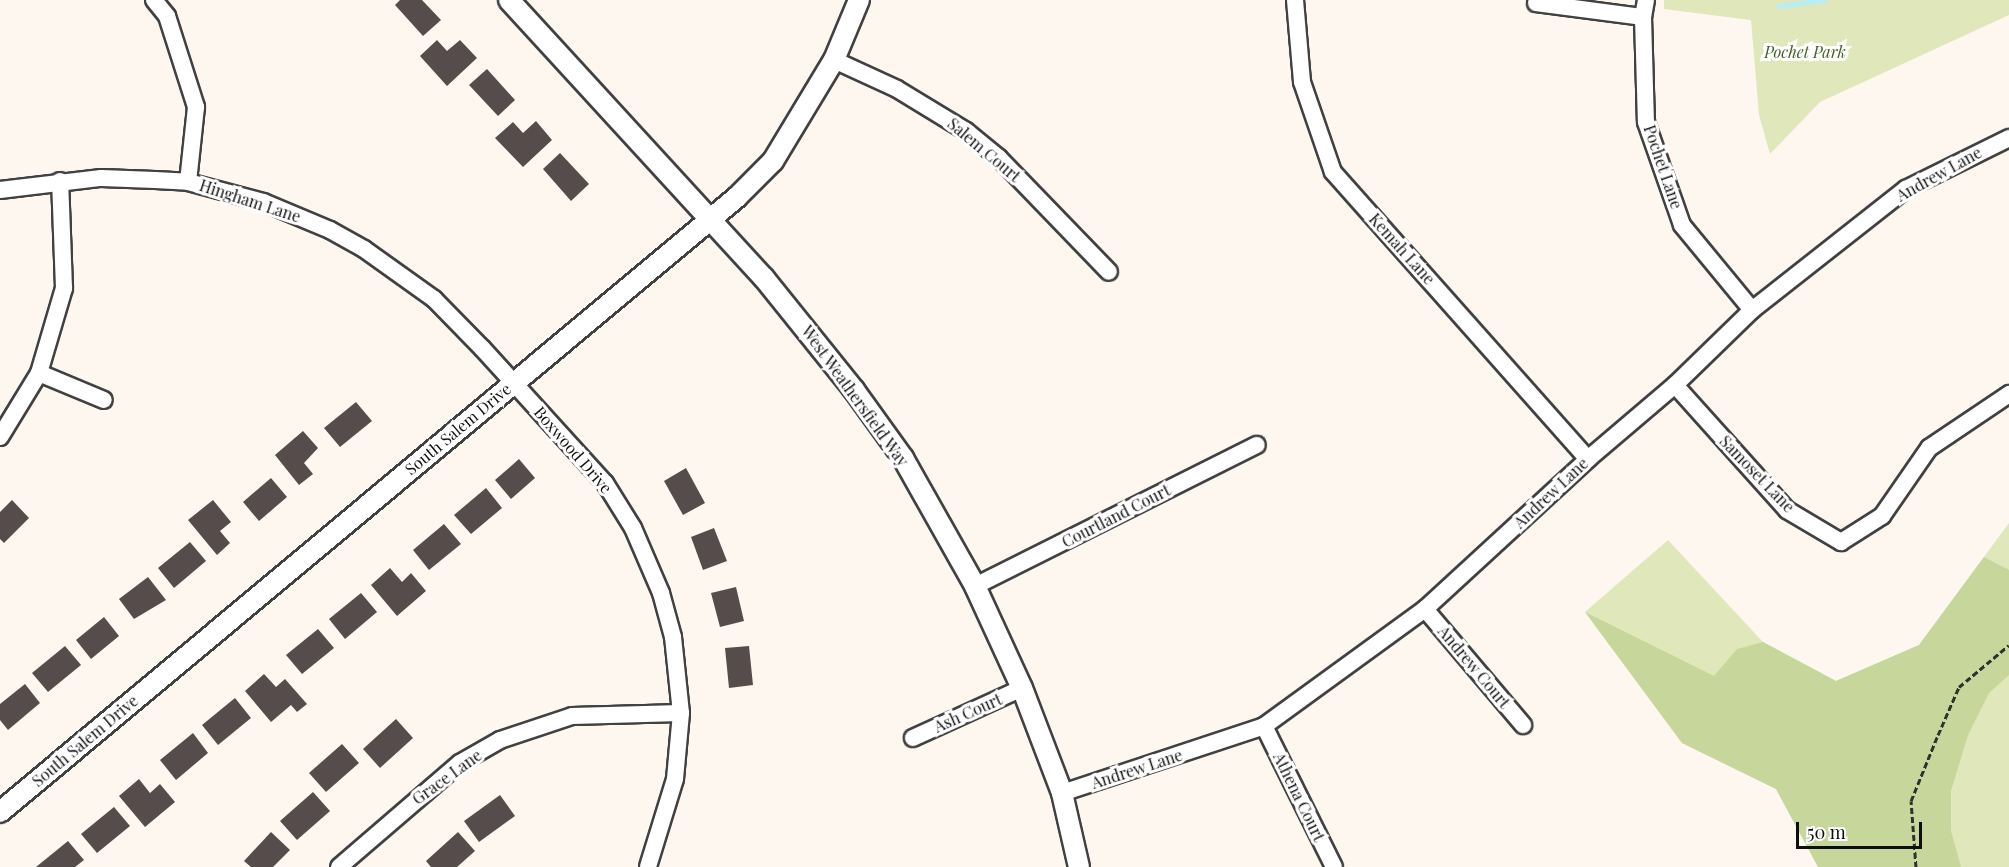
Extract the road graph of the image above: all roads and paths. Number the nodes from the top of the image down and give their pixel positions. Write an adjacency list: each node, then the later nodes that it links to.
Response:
1 (154, 0): 10 (street)
2 (509, 0): 12 (street, West Weathersfield Way)
3 (859, 0): 7 (street, South Salem Drive)
4 (1295, 0): 22 (street, Kemah Lane)
5 (1536, 3): 6 (street)
6 (1644, 8): 14 (street, Pochet Lane)
7 (834, 60): 12 (street, South Salem Drive); 13 (street, Salem Court)
8 (2009, 138): 14 (street, Andrew Lane)
9 (60, 181): 10 (street, Hingham Lane); 11 (street, Hingham Lane); 15 (street)
10 (188, 182): 16 (street, Hingham Lane)
11 (0, 190)
12 (713, 219): 16 (street, South Salem Drive); 23 (street, West Weathersfield Way)
13 (1109, 272)
14 (1752, 310): 17 (street, Andrew Lane)
15 (39, 373): 19 (street); 20 (street)
16 (513, 383): 27 (street, Boxwood Drive); 32 (street, South Salem Drive)
17 (1675, 386): 18 (street, Samoset Lane); 22 (street, Andrew Lane)
18 (2009, 394)
19 (104, 400)
20 (0, 437)
21 (1257, 445): 23 (street, Courtland Court)
22 (1588, 459): 24 (street, Andrew Lane)
23 (975, 586): 26 (street, West Weathersfield Way)
24 (1425, 609): 28 (street, Andrew Court); 29 (street, Andrew Lane)
25 (2009, 645): 37 (path)
26 (1022, 688): 30 (street, Ash Court); 31 (street, West Weathersfield Way)
27 (681, 713): 33 (street, Grace Lane); 34 (street, Boxwood Drive)
28 (1523, 725)
29 (1264, 726): 31 (street, Andrew Lane); 36 (street, Athena Court)
30 (914, 738)
31 (1062, 794): 35 (street, West Weathersfield Way)
32 (0, 812)
33 (339, 867)
34 (648, 867)
35 (1079, 867)
36 (1334, 867)
37 (1916, 867)

